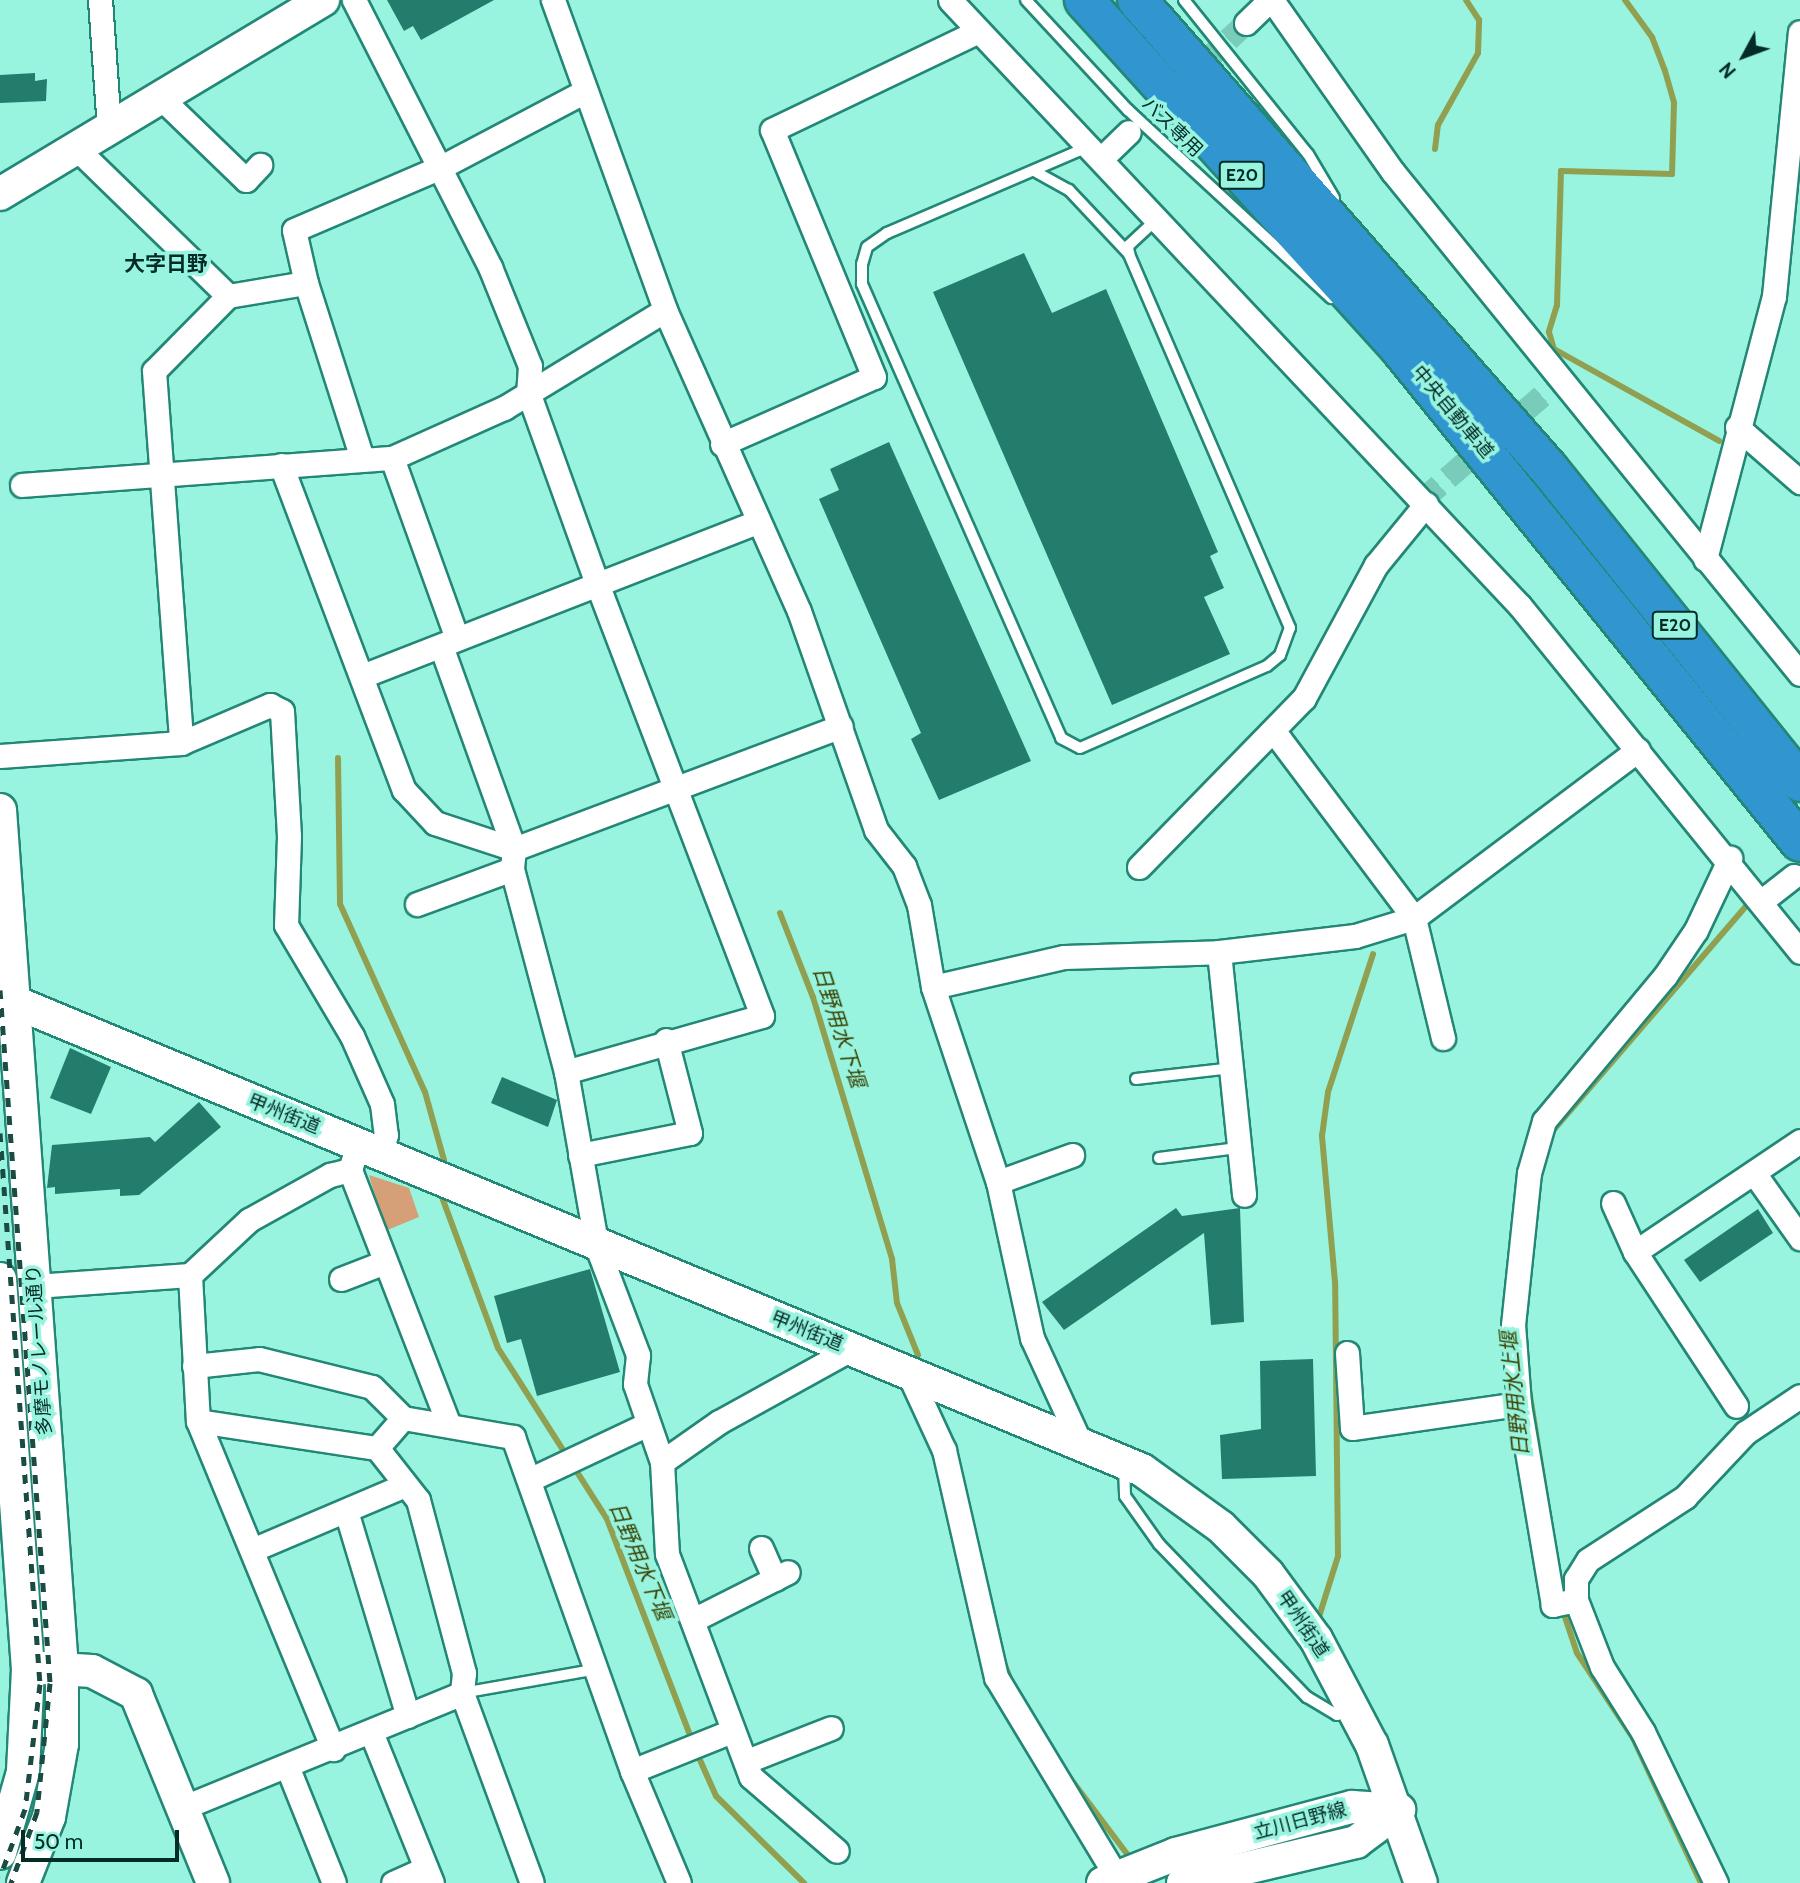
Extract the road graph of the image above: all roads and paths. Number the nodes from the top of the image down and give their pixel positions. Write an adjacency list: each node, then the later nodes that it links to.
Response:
1 (100, 0): 16 (street)
2 (323, 0): 15 (main road)
3 (354, 0): 21 (street)
4 (553, 0): 14 (street)
5 (950, 0): 12 (street)
6 (1027, 0): 30 (lane, バス専用)
7 (1084, 0): 30 (highway, 中央自動車道 / E20)
8 (1137, 0): 26 (highway, 中央自動車道 / E20)
9 (1184, 0): 26 (lane)
10 (1271, 0): 11 (street); 42 (street)
11 (1246, 23)
12 (979, 31): 19 (street); 33 (street)
13 (1800, 32): 32 (street)
14 (585, 91): 21 (street); 29 (street)
15 (161, 97): 16 (main road); 20 (street)
16 (109, 128): 18 (main road)
17 (1129, 132): 19 (street)
18 (76, 148): 23 (main road); 28 (street)
19 (1096, 152): 22 (lane); 24 (street)
20 (260, 165)
21 (443, 166): 27 (street); 31 (street)
22 (1034, 172): 25 (lane); 25 (lane)
23 (0, 194)
24 (1157, 218): 25 (lane); 40 (street)
25 (1129, 254)
26 (1374, 266): 52 (highway, 中央自動車道 / E20)
27 (306, 283): 28 (street); 35 (street)
28 (228, 296): 37 (street)
29 (665, 310): 31 (street); 33 (street)
30 (1401, 349): 57 (highway, 中央自動車道 / E20)
31 (528, 392): 34 (street); 43 (street)
32 (1737, 427): 38 (street); 42 (street)
33 (722, 444): 41 (street)
34 (392, 458): 35 (street); 44 (street)
35 (362, 459): 36 (street)
36 (281, 465): 37 (street); 46 (street)
37 (161, 475): 39 (street); 49 (street)
38 (1800, 482)
39 (22, 485)
40 (1426, 504): 48 (street); 50 (street)
41 (757, 522): 43 (street); 47 (street)
42 (1705, 559): 45 (street)
43 (598, 586): 44 (street); 53 (street)
44 (449, 643): 46 (street); 56 (street)
45 (1800, 674)
46 (362, 676): 56 (street)
47 (841, 726): 53 (street); 64 (street)
48 (1275, 733): 58 (street); 61 (street)
49 (181, 743): 51 (street); 75 (street)
50 (1638, 750): 55 (street); 61 (street)
51 (0, 756)
52 (1800, 782)
53 (672, 789): 56 (street); 67 (street)
54 (0, 810): 65 (main road, 多摩モノレール通り)
55 (1730, 858): 59 (street); 95 (street)
56 (513, 859): 60 (street); 69 (street)
57 (1797, 859): 59 (street)
58 (1139, 867)
59 (1763, 900): 63 (street)
60 (417, 904)
61 (1414, 918): 62 (street); 66 (street)
62 (1219, 952): 64 (street); 68 (street)
63 (1800, 952)
64 (933, 987): 78 (street)
65 (8, 999): 75 (main road, 甲州街道); 88 (main road, 多摩モノレール通り)
66 (1443, 1038)
67 (666, 1040): 69 (street); 74 (street)
68 (1233, 1068): 70 (lane); 72 (street)
69 (566, 1072): 74 (street)
70 (1136, 1079)
71 (1800, 1141): 77 (street)
72 (1237, 1149): 76 (lane); 79 (street)
73 (1072, 1154): 78 (street)
74 (580, 1155): 82 (street)
75 (363, 1156): 82 (main road, 甲州街道); 84 (street); 85 (street)
76 (1159, 1158)
77 (1754, 1172): 81 (street); 83 (street)
78 (998, 1182): 101 (street)
79 (1244, 1195)
80 (1613, 1203): 83 (street)
81 (1800, 1238)
82 (597, 1247): 90 (main road, 甲州街道); 100 (street)
83 (1634, 1252): 96 (street)
84 (385, 1262): 87 (street); 99 (street)
85 (190, 1275): 88 (street); 92 (street)
86 (0, 1279): 89 (main road, 多摩モノレール通り)
87 (341, 1279)
88 (34, 1286): 112 (main road, 多摩モノレール通り)
89 (0, 1290): 113 (main road, 多摩モノレール通り)
90 (850, 1349): 93 (main road, 甲州街道); 104 (street)
91 (1347, 1353): 95 (street)
92 (194, 1366): 97 (street); 98 (street)
93 (907, 1370): 101 (main road, 甲州街道); 132 (street)
94 (1800, 1396): 110 (street)
95 (1520, 1404): 110 (street)
96 (1736, 1406)
97 (403, 1418): 99 (street); 102 (street)
98 (198, 1421): 102 (street); 109 (street)
99 (448, 1423): 105 (street)
100 (646, 1425): 104 (street); 105 (street)
101 (1079, 1440): 103 (main road, 甲州街道)
102 (377, 1448): 106 (street)
103 (1124, 1461): 116 (main road, 甲州街道); 116 (lane)
104 (662, 1462): 111 (street)
105 (531, 1479): 114 (street)
106 (403, 1486): 107 (street); 115 (street)
107 (346, 1511): 109 (street); 117 (street)
108 (761, 1548): 111 (street)
109 (252, 1550): 121 (street)
110 (1567, 1602): 141 (street)
111 (693, 1620): 119 (street)
112 (62, 1668): 113 (main road); 126 (main road); 133 (main road, 多摩モノレール通り)
113 (27, 1669): 125 (main road, 多摩モノレール通り)
114 (598, 1669): 115 (lane); 124 (street)
115 (462, 1693): 117 (street); 137 (street)
116 (1354, 1709): 127 (main road, 甲州街道)
117 (408, 1716): 120 (street)
118 (831, 1728): 122 (street)
119 (732, 1731): 122 (street); 124 (street)
120 (372, 1732): 121 (street); 131 (street)
121 (332, 1749): 123 (street)
122 (747, 1761): 128 (street)
123 (287, 1766): 126 (street); 135 (street)
124 (632, 1772): 138 (street)
125 (8, 1802): 129 (main road, 多摩モノレール通り)
126 (182, 1808): 134 (main road)
127 (1399, 1810): 130 (main road, 立川日野線); 132 (main road, 立川日野線); 140 (main road, 甲州街道)
128 (837, 1851)
129 (0, 1853)
130 (1262, 1874): 139 (main road, 立川日野線)
131 (429, 1876): 136 (street)
132 (1109, 1880)
133 (23, 1883)
134 (213, 1883)
135 (334, 1883)
136 (393, 1883)
137 (532, 1883)
138 (679, 1883)
139 (1184, 1883)
140 (1421, 1883)
141 (1716, 1883)

